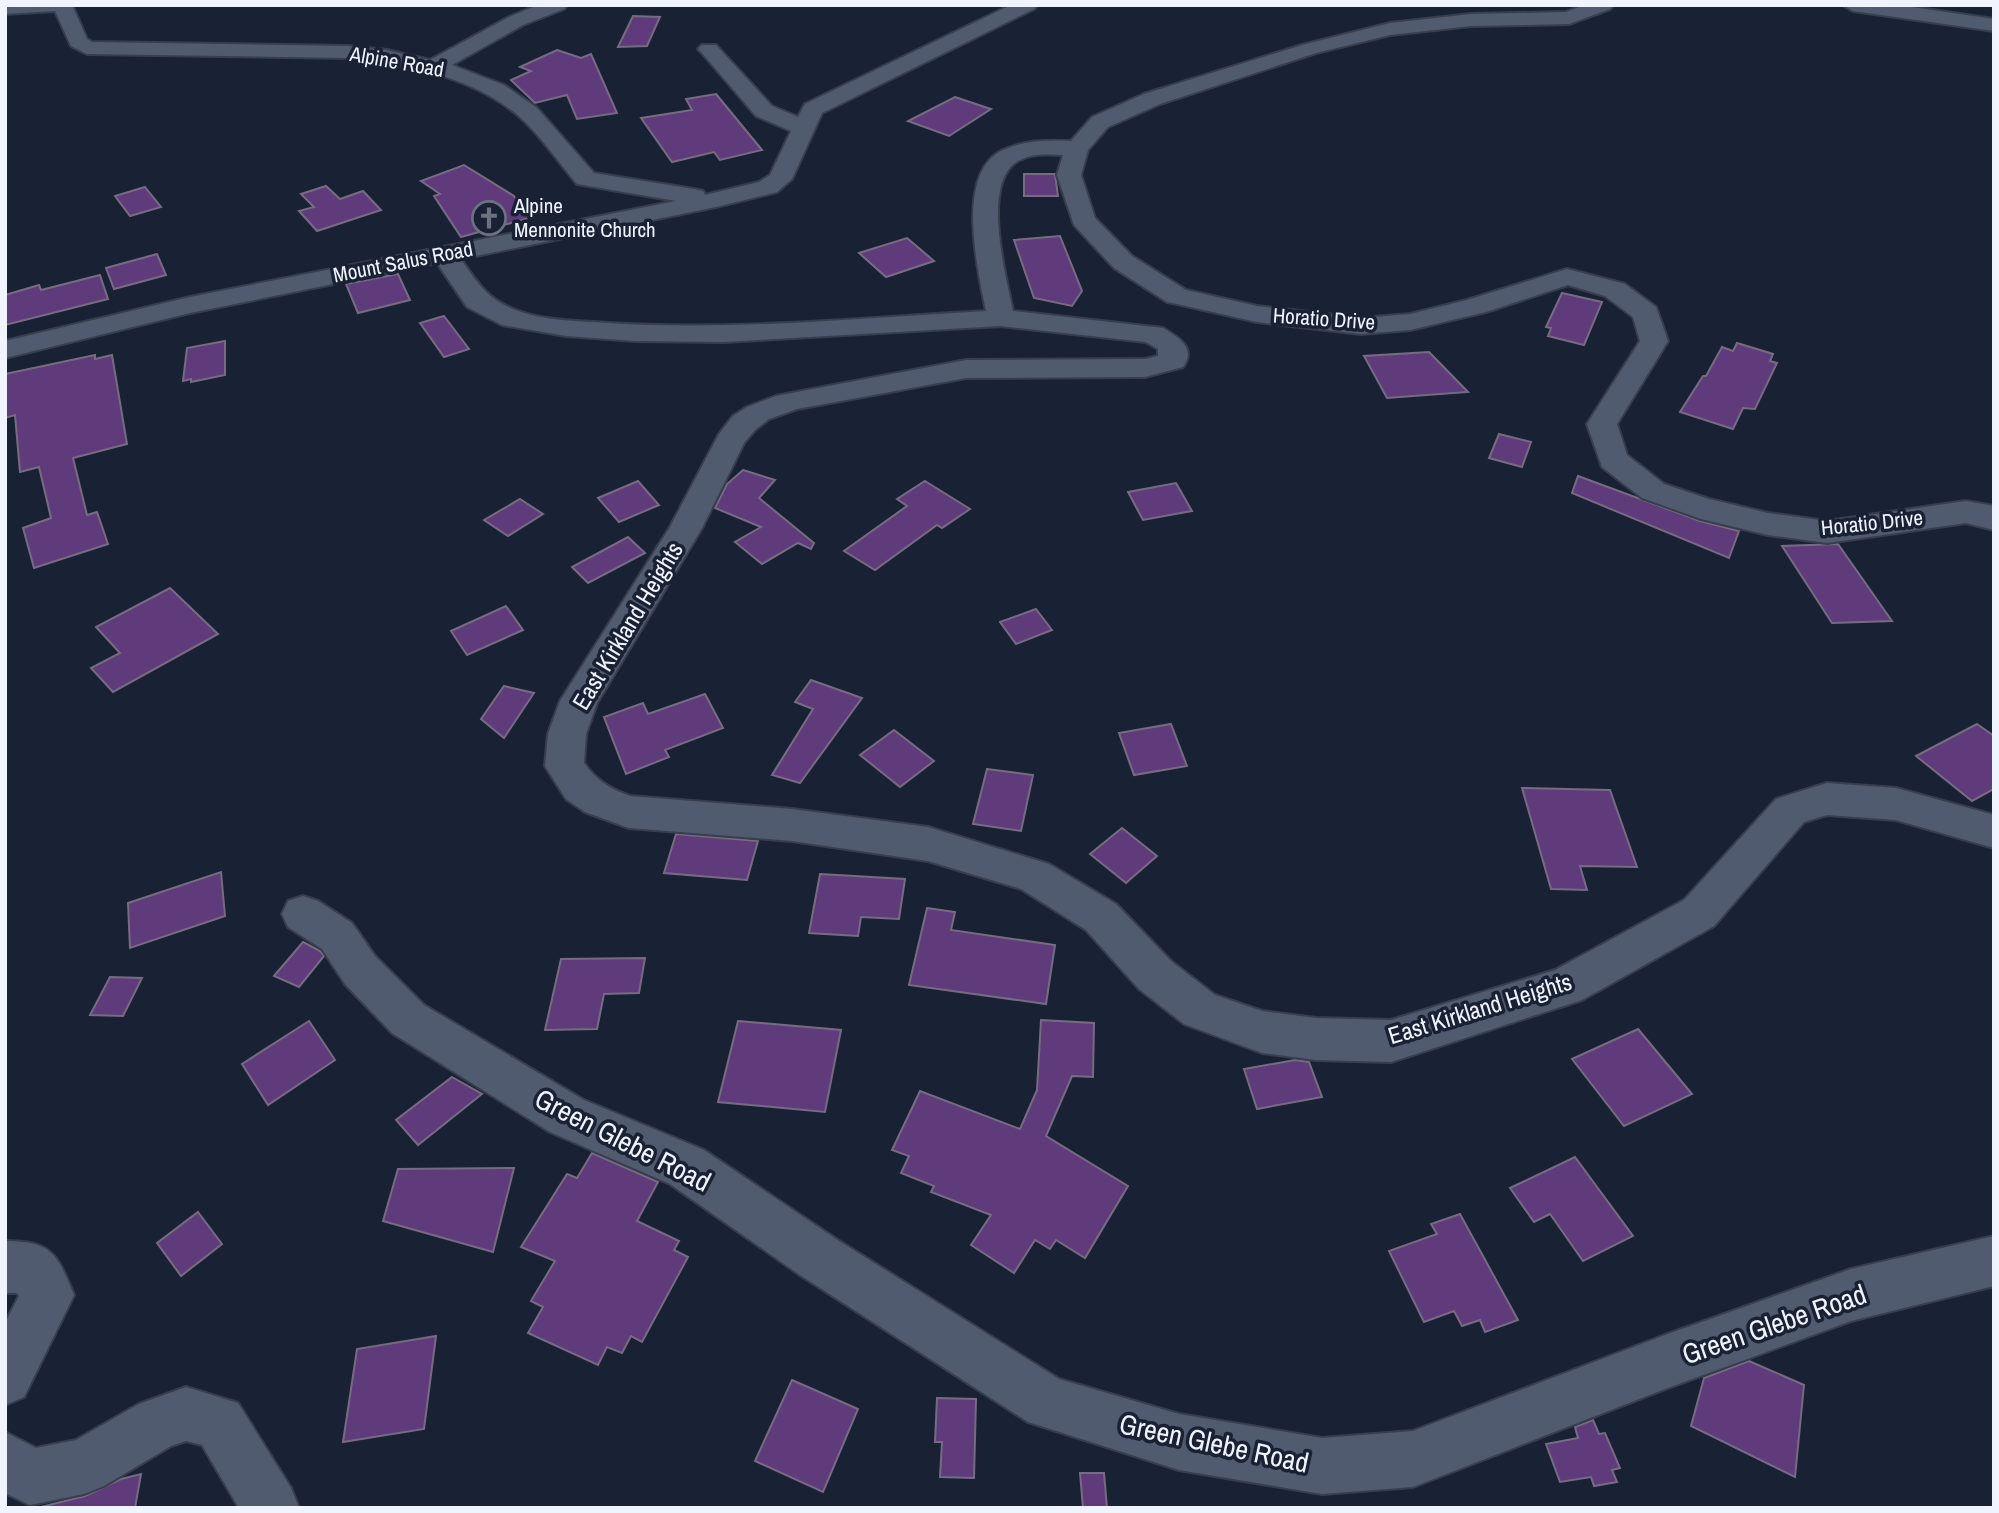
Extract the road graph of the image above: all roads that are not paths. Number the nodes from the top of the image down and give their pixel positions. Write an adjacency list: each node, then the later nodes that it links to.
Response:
1 (62, 5): 6 (street); 9 (street, Alpine Road)
2 (557, 5): 9 (street)
3 (1603, 5): 11 (street)
4 (1853, 5): 7 (street)
5 (1020, 7): 10 (street, Mount Salus Road)
6 (5, 8)
7 (1994, 25)
8 (709, 49): 10 (street)
9 (433, 67): 12 (street, Alpine Road)
10 (803, 128): 12 (street, Mount Salus Road)
11 (1077, 148): 14 (street); 16 (street, Horatio Drive)
12 (716, 200): 13 (street, Mount Salus Road)
13 (444, 254): 14 (street, East Kirkland Heights); 15 (street, Mount Salus Road)
14 (1001, 318): 17 (street, East Kirkland Heights)
15 (5, 350)
16 (1994, 519)
17 (1994, 832)
18 (303, 914): 19 (street, Green Glebe Road)
19 (1994, 1261)
20 (5, 1267): 21 (street)
21 (5, 1378)
22 (5, 1460): 23 (street)
23 (271, 1508)

